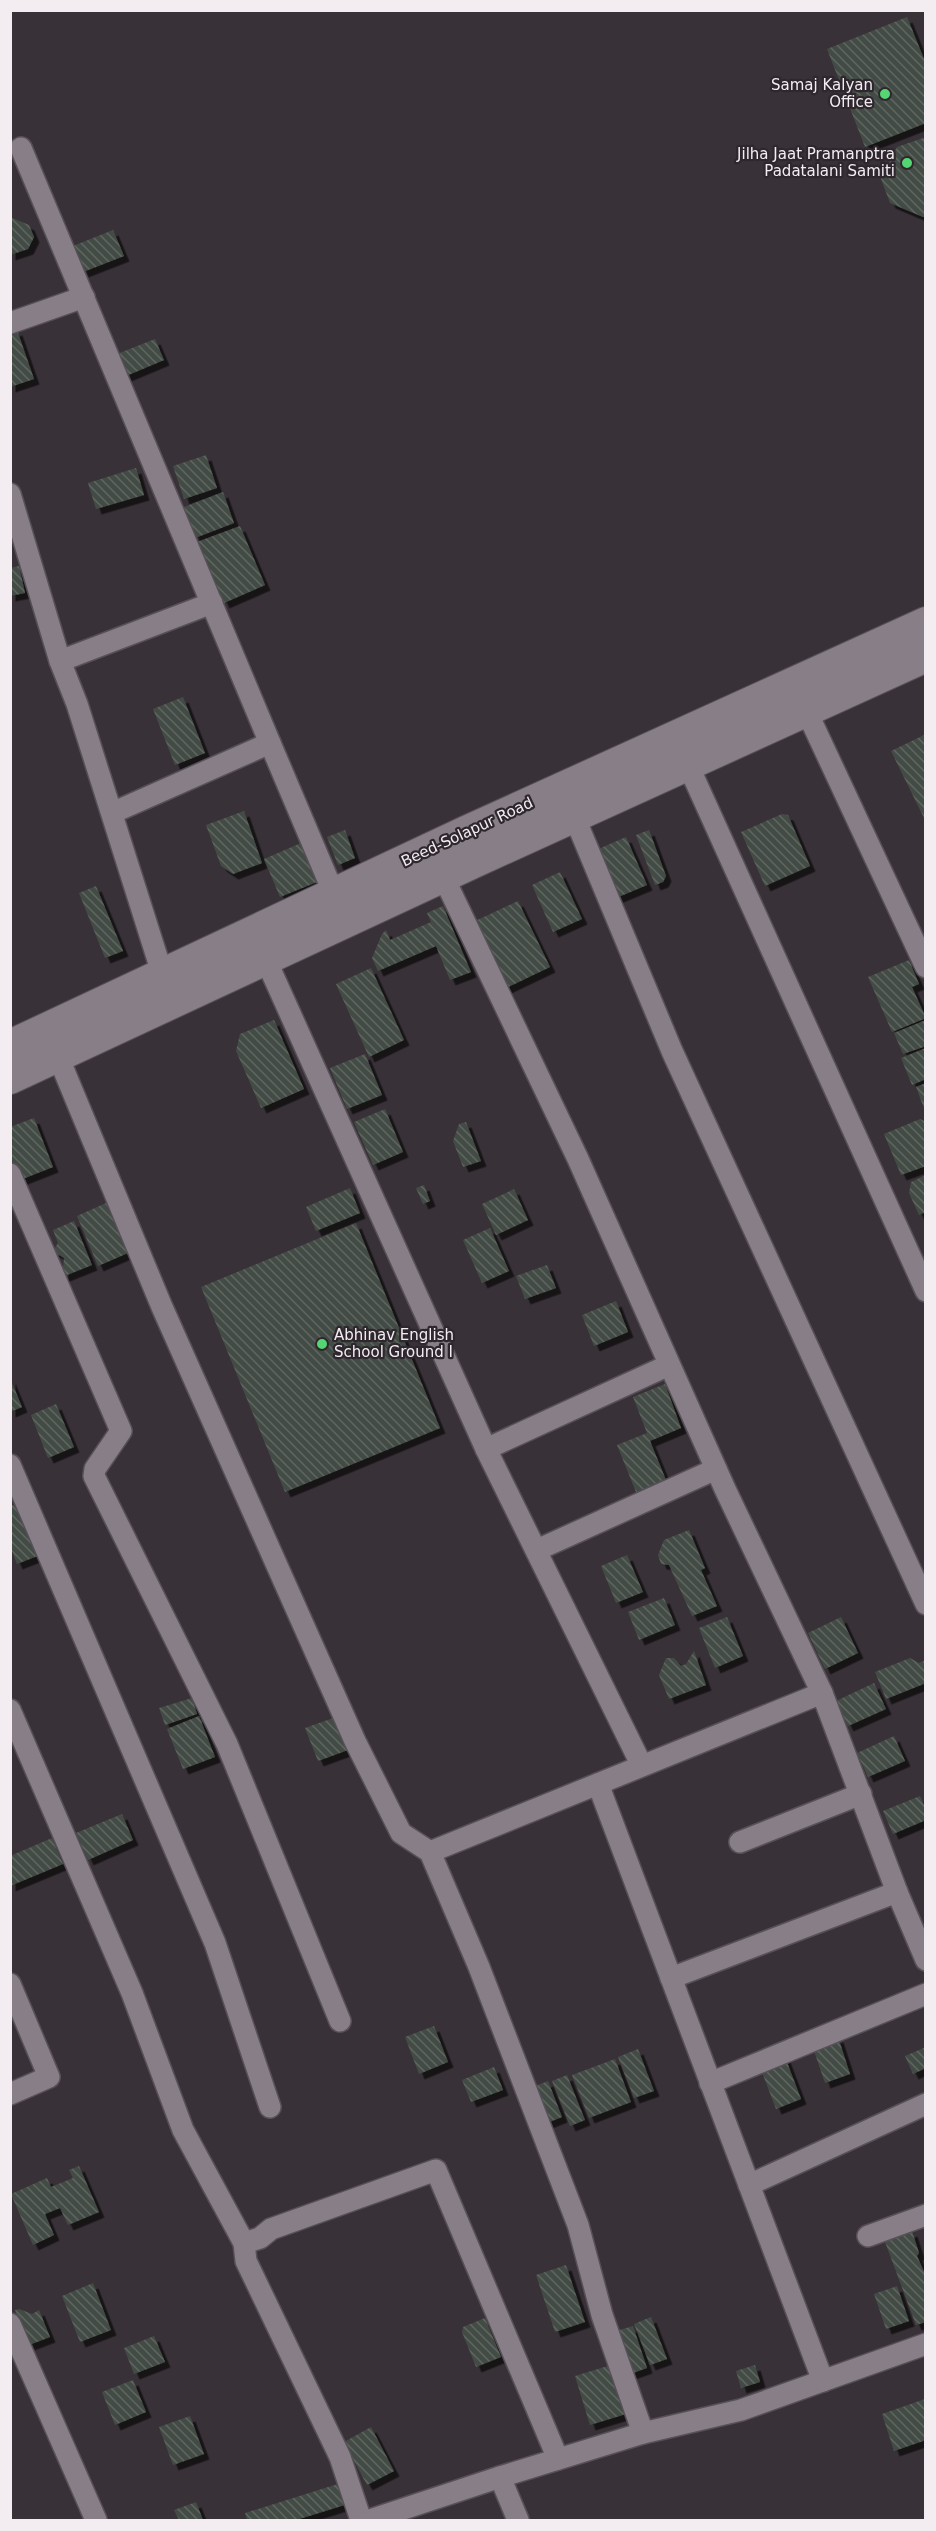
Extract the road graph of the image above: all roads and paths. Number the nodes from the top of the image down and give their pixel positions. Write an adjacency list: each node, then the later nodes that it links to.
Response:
1 (21, 148): 2 (street)
2 (84, 297): 3 (street); 5 (street)
3 (10, 323)
4 (10, 494): 8 (street)
5 (212, 603): 8 (street); 10 (street)
6 (926, 623): 15 (main road, Beed-Solapur Road)
7 (926, 656): 9 (main road, Beed-Solapur Road)
8 (60, 661): 12 (street)
9 (806, 710): 11 (main road, Beed-Solapur Road); 17 (street)
10 (270, 743): 12 (street); 15 (street)
11 (688, 765): 13 (main road, Beed-Solapur Road); 23 (street)
12 (112, 813): 18 (street)
13 (574, 816): 14 (main road, Beed-Solapur Road); 29 (street)
14 (443, 876): 16 (main road, Beed-Solapur Road); 24 (street)
15 (334, 894): 18 (main road, Beed-Solapur Road)
16 (266, 960): 20 (main road, Beed-Solapur Road); 25 (street)
17 (926, 967)
18 (163, 976): 19 (main road, Beed-Solapur Road)
19 (10, 1046)
20 (56, 1057): 21 (main road, Beed-Solapur Road); 36 (street)
21 (10, 1078)
22 (10, 1174): 42 (street)
23 (926, 1291)
24 (669, 1365): 25 (street); 27 (street)
25 (486, 1449): 28 (street)
26 (10, 1465): 46 (street)
27 (716, 1469): 28 (street); 30 (street)
28 (537, 1550): 32 (street)
29 (926, 1604)
30 (822, 1693): 32 (street); 34 (street)
31 (10, 1710): 50 (street)
32 (641, 1764): 33 (street)
33 (598, 1784): 36 (street); 39 (street)
34 (861, 1794): 35 (street); 37 (street)
35 (740, 1842)
36 (430, 1852): 54 (street)
37 (897, 1892): 38 (street); 39 (street)
38 (926, 1960)
39 (671, 1978): 43 (street)
40 (10, 1984): 44 (street)
41 (926, 1994): 43 (street)
42 (340, 2021)
43 (710, 2083): 47 (street)
44 (10, 2094)
45 (926, 2104): 47 (street)
46 (270, 2107)
47 (749, 2185): 53 (street)
48 (926, 2215): 49 (street)
49 (868, 2236)
50 (244, 2243): 55 (street); 59 (street)
51 (10, 2324): 58 (street)
52 (924, 2349): 53 (street)
53 (823, 2381): 54 (street)
54 (644, 2433): 55 (street)
55 (558, 2459): 56 (street)
56 (500, 2477): 57 (street); 60 (street)
57 (379, 2519)
58 (96, 2520)
59 (362, 2520)
60 (518, 2520)

